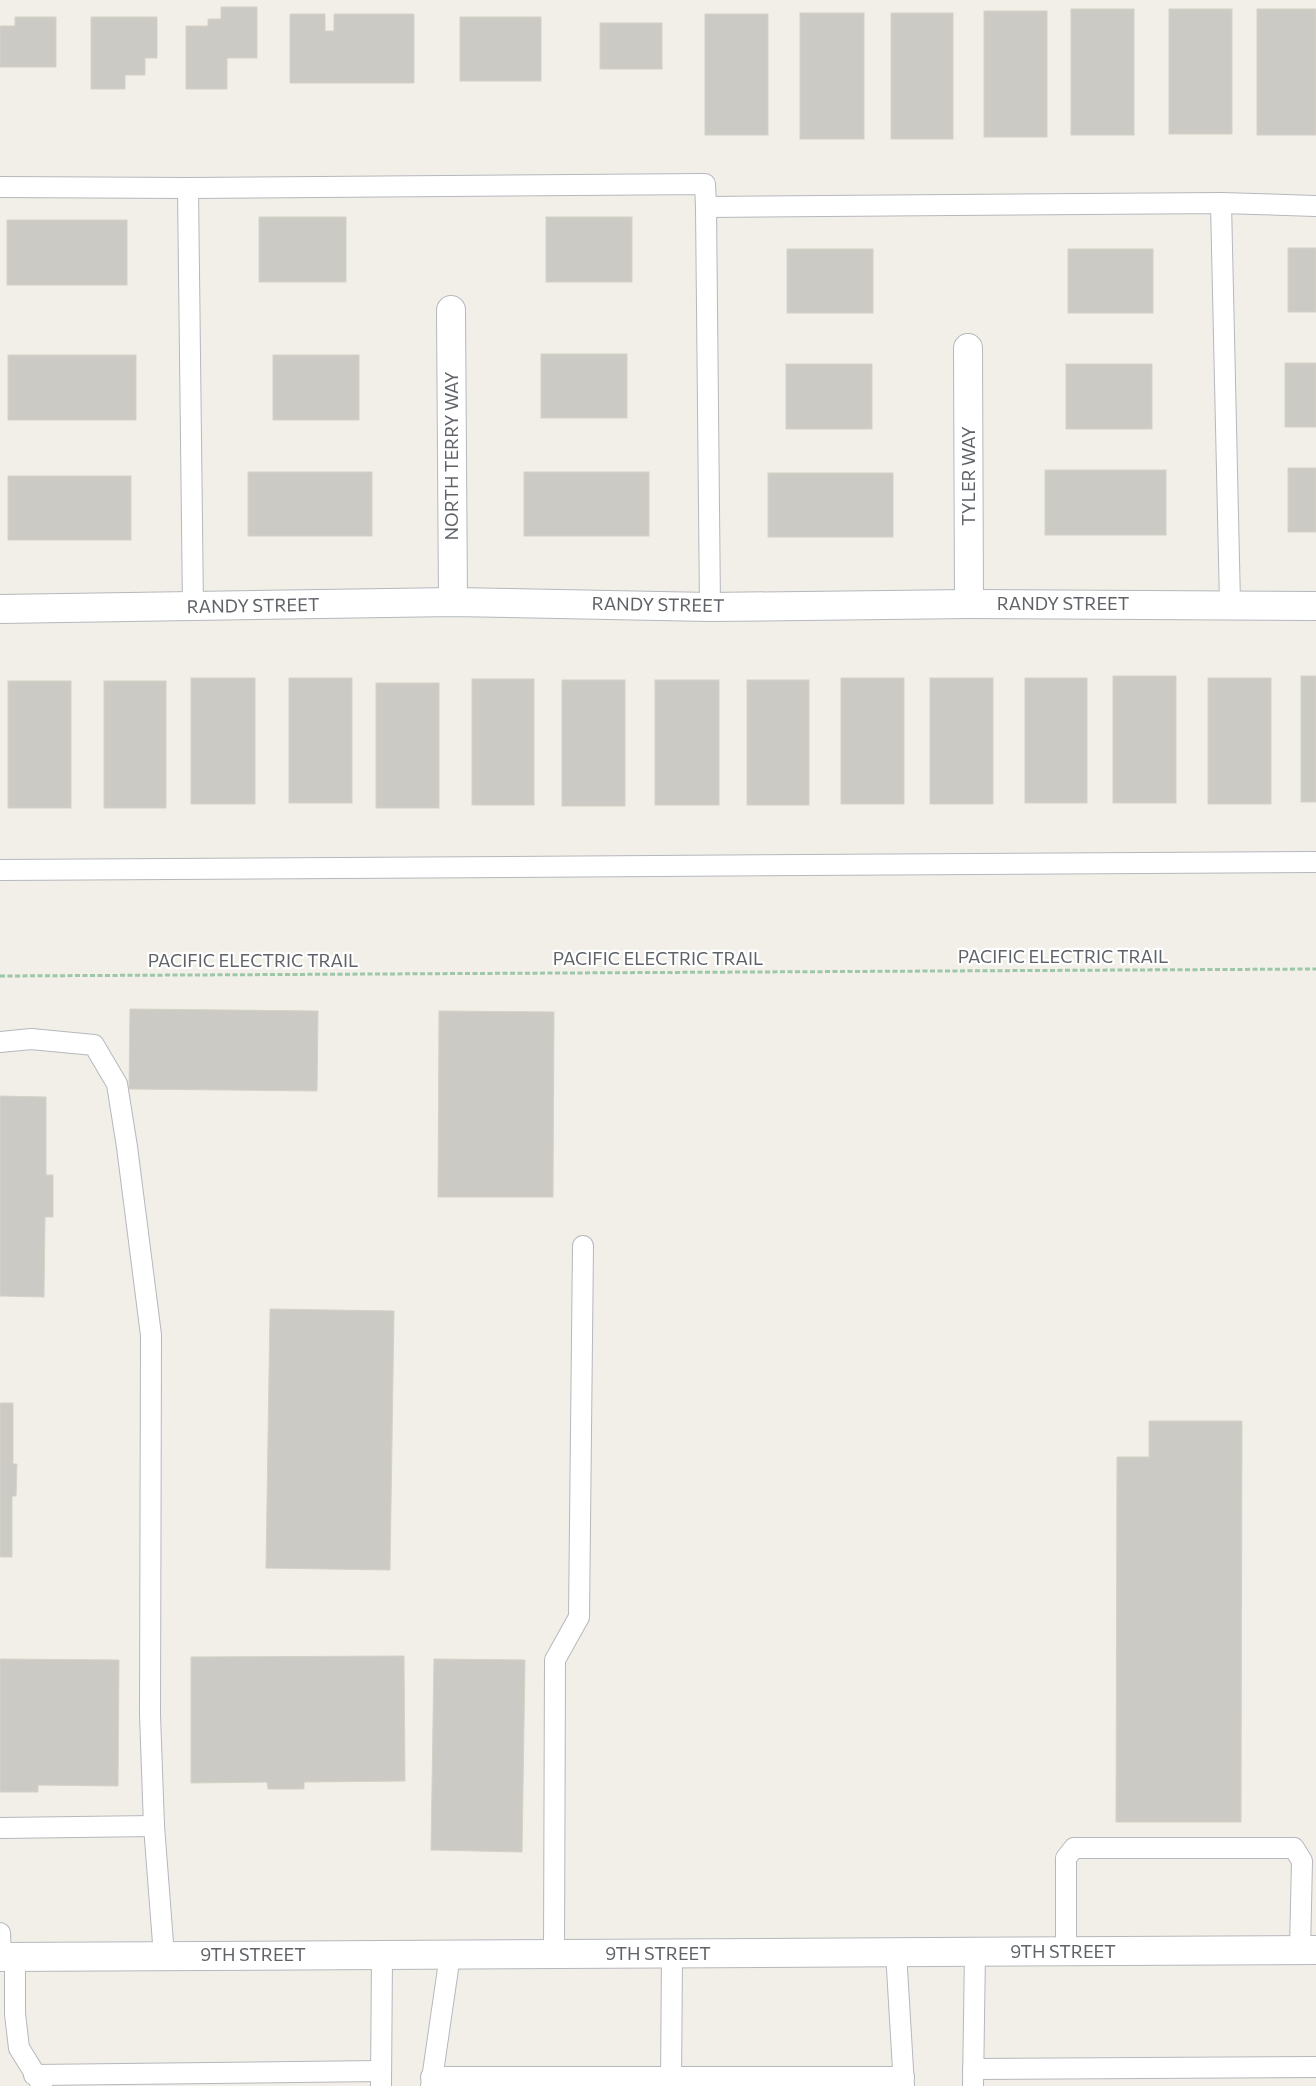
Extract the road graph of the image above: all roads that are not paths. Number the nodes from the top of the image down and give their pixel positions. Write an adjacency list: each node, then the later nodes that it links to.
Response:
1 (0, 187): 2 (lane)
2 (188, 188): 5 (lane); 12 (lane)
3 (1221, 204): 4 (lane); 5 (lane); 10 (lane)
4 (1316, 206)
5 (706, 207): 13 (lane)
6 (451, 310): 8 (street, NORTH TERRY WAY)
7 (968, 348): 9 (street, TYLER WAY)
8 (453, 602): 12 (street, RANDY STREET); 13 (street, RANDY STREET)
9 (970, 604): 10 (street, RANDY STREET); 13 (street, RANDY STREET)
10 (1230, 604): 11 (street, RANDY STREET)
11 (1316, 606)
12 (193, 607): 14 (street, RANDY STREET)
13 (710, 607)
14 (0, 609)
15 (1316, 862): 16 (lane)
16 (0, 870)
17 (0, 1042): 19 (lane)
18 (582, 1246): 26 (lane)
19 (154, 1826): 20 (lane); 30 (lane)
20 (0, 1828)
21 (1308, 1950): 25 (street, 9TH STREET); 25 (lane)
22 (4, 1951): 30 (street, 9TH STREET); 34 (lane)
23 (896, 1952): 24 (street, 9TH STREET); 27 (street, 9TH STREET); 37 (lane)
24 (975, 1952): 25 (street, 9TH STREET); 33 (lane)
25 (1066, 1952)
26 (554, 1954): 27 (street, 9TH STREET); 29 (street, 9TH STREET)
27 (672, 1954): 36 (lane)
28 (382, 1955): 29 (street, 9TH STREET); 30 (street, 9TH STREET); 32 (lane)
29 (450, 1955): 35 (lane)
30 (164, 1956)
31 (1316, 2067): 33 (lane)
32 (381, 2078): 34 (lane)
33 (973, 2078)
34 (38, 2080)
35 (431, 2081): 36 (lane)
36 (671, 2082): 37 (lane)
37 (904, 2082)

